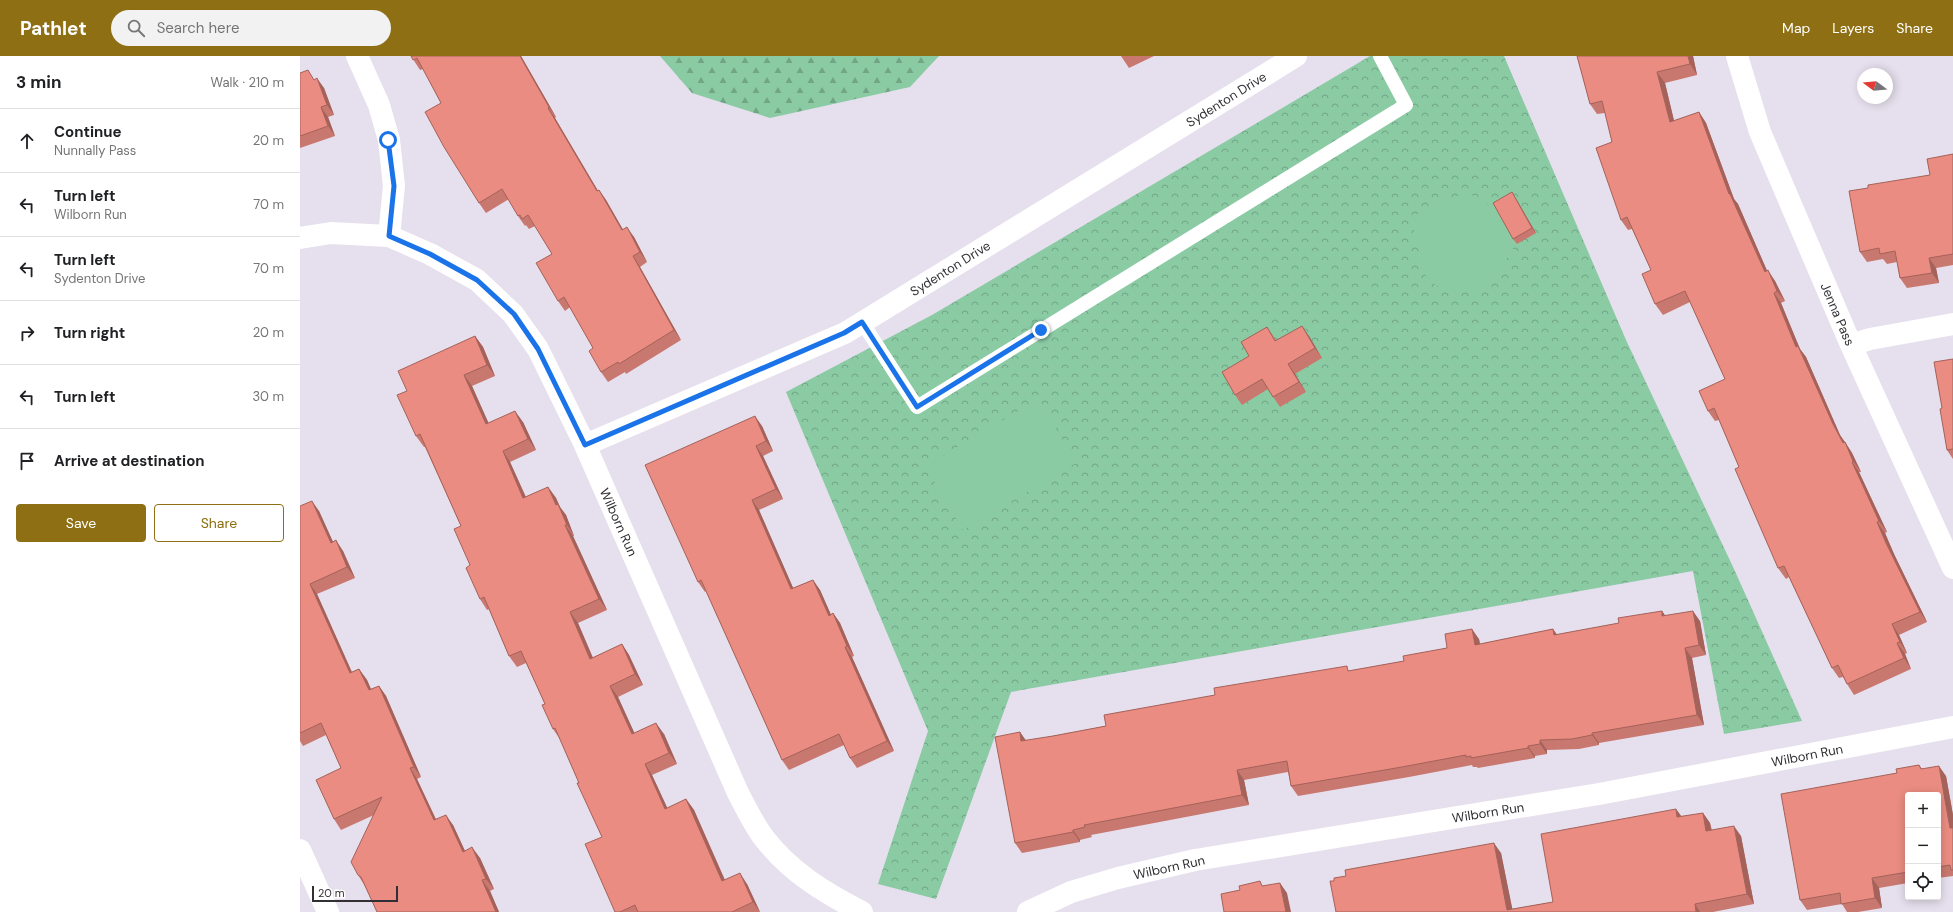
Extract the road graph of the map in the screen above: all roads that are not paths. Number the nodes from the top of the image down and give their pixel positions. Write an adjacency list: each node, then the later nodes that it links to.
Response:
1 (357, 56): 5 (street)
2 (1380, 56): 7 (lane)
3 (1737, 56): 9 (street, Jenna Pass)
4 (1288, 58): 7 (street, Sydenton Drive)
5 (389, 236): 6 (street, Wilborn Run); 10 (street, Wilborn Run)
6 (300, 238)
7 (862, 322): 10 (street, Sydenton Drive)
8 (1953, 324): 9 (street)
9 (1851, 345): 11 (street, Jenna Pass)
10 (585, 445): 15 (street, Wilborn Run)
11 (1953, 568)
12 (1953, 727): 16 (street, Wilborn Run)
13 (300, 850): 14 (street)
14 (328, 912)
15 (862, 912)
16 (1028, 912)

